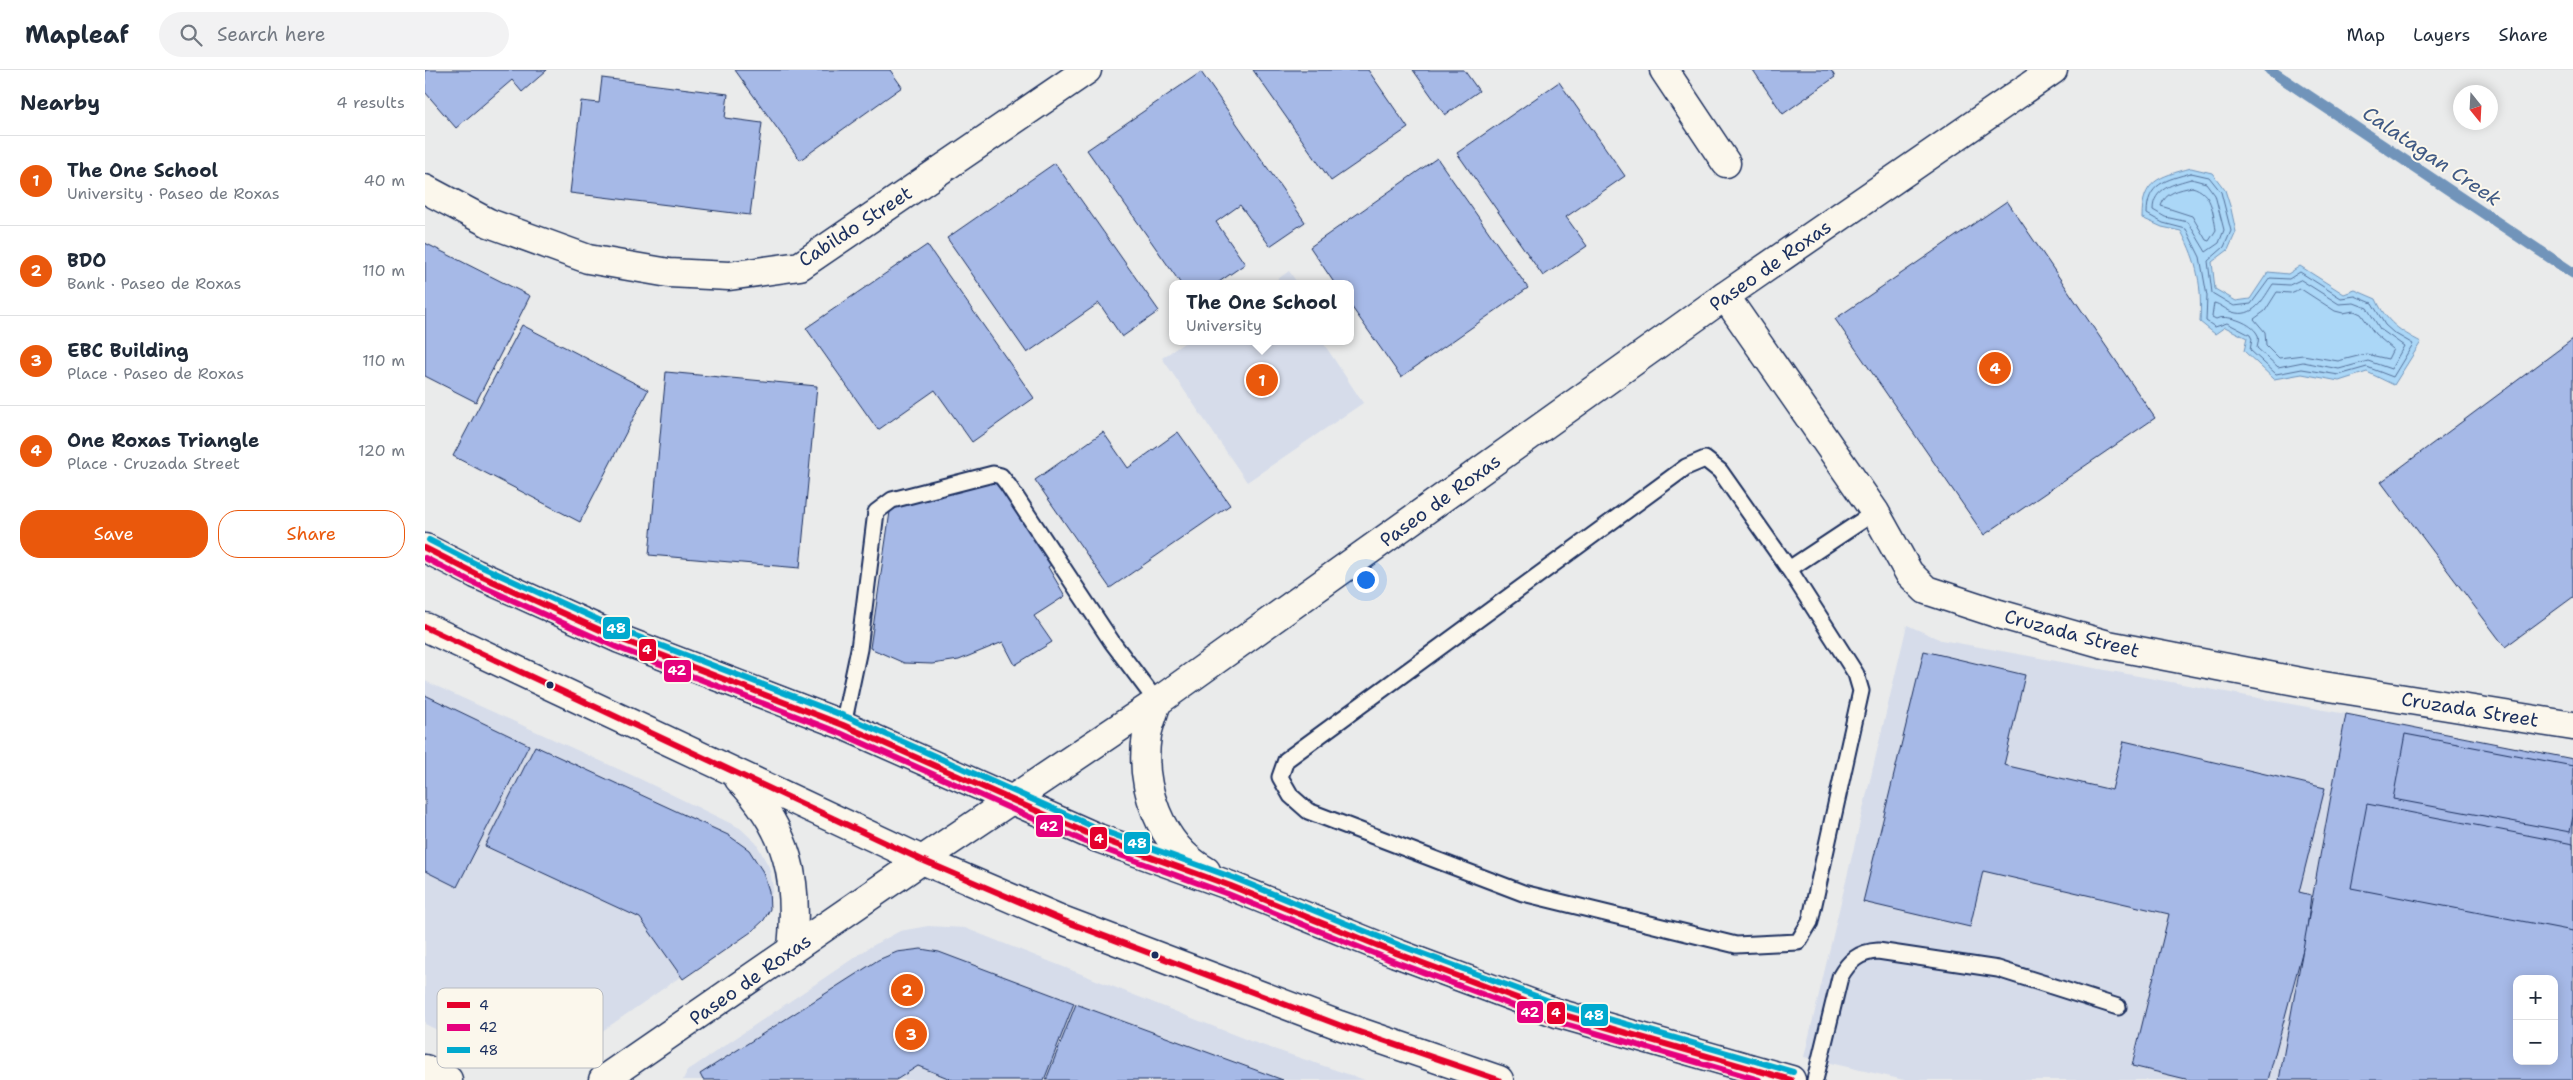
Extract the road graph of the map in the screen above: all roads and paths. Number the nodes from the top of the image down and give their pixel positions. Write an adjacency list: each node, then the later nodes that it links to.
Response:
1 (1087, 70): 5 (main road, Cabildo Street)
2 (1664, 70): 4 (main road)
3 (2053, 70): 6 (main road, Paseo de Roxas)
4 (1726, 163)
5 (425, 189)
6 (1725, 296): 7 (main road, Cruzada Street); 11 (main road, Paseo de Roxas)
7 (1875, 512): 9 (lane); 13 (main road, Cruzada Street)
8 (425, 548): 12 (main road)
9 (1789, 569): 9 (lane)
10 (425, 628): 14 (main road)
11 (1157, 702): 12 (lane); 15 (main road, Paseo de Roxas); 17 (main road)
12 (843, 725): 15 (main road)
13 (2573, 726)
14 (731, 771): 16 (main road); 18 (main road)
15 (1009, 800): 16 (main road, Paseo de Roxas); 17 (main road)
16 (922, 860): 18 (main road, Paseo de Roxas); 23 (main road)
17 (1231, 886): 24 (main road)
18 (792, 949): 22 (main road, Paseo de Roxas)
19 (2118, 1007): 25 (lane)
20 (425, 1069): 21 (main road)
21 (448, 1080)
22 (603, 1080)
23 (1499, 1080)
24 (1791, 1080)
25 (1815, 1080)

